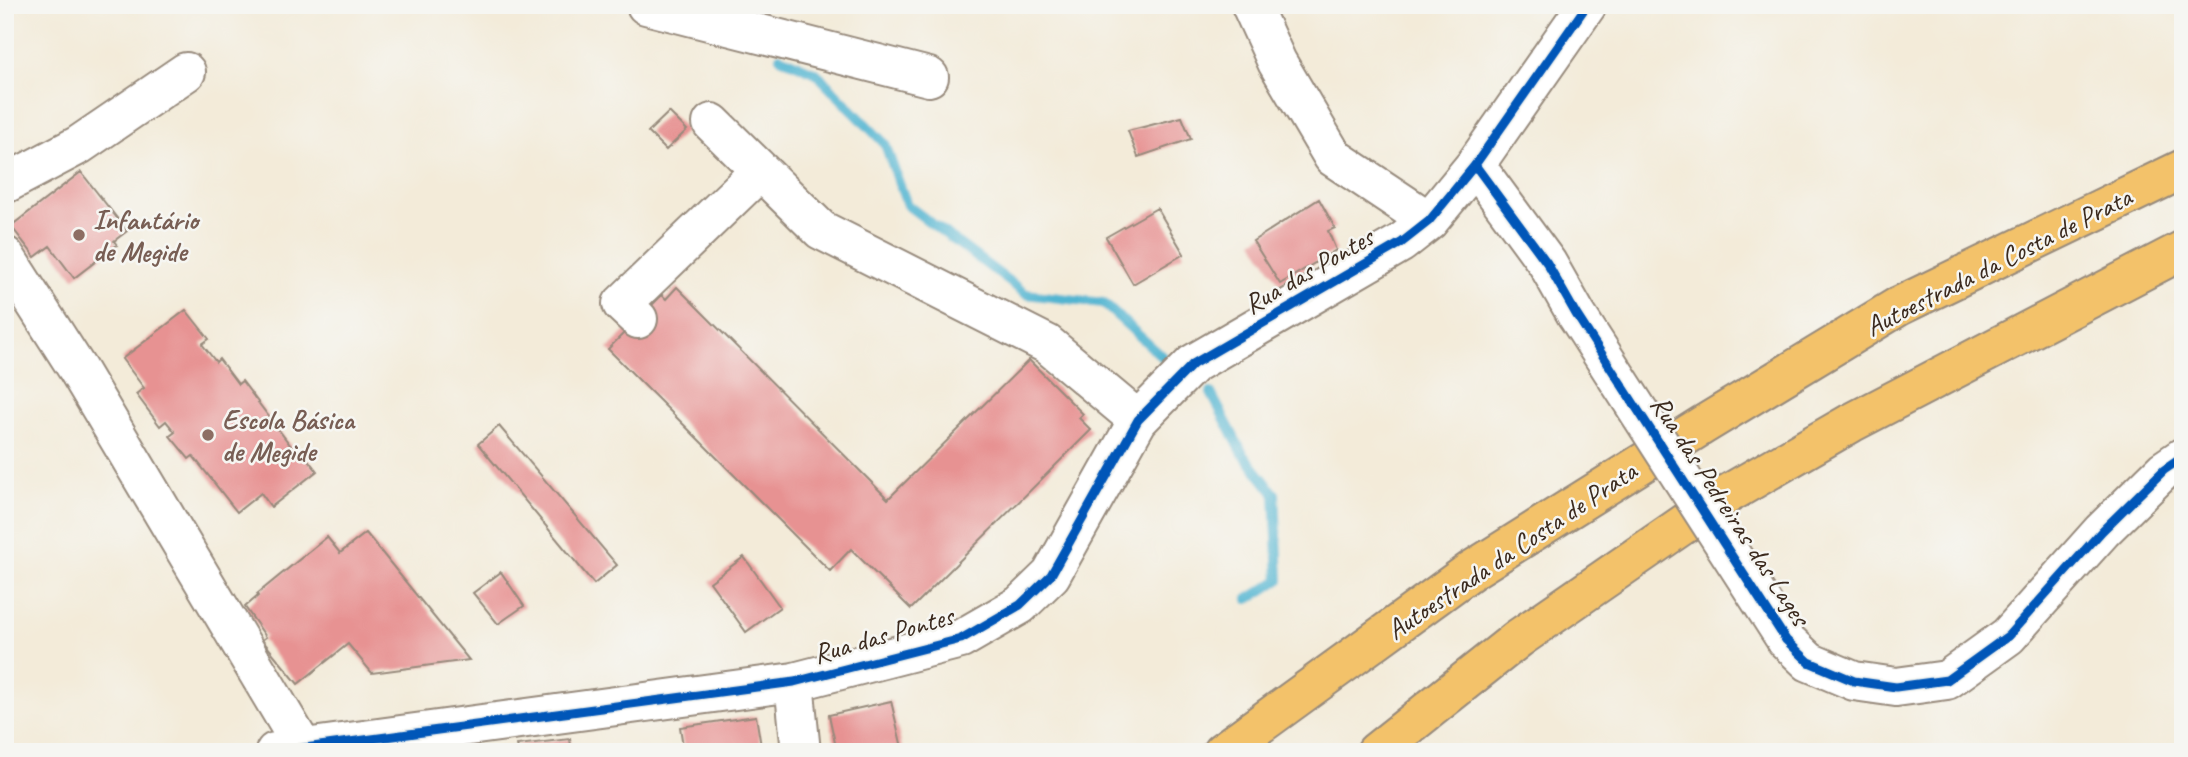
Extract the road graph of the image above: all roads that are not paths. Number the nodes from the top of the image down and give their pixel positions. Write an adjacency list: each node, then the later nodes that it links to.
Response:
1 (646, 5): 5 (street)
2 (1251, 5): 11 (street)
3 (1587, 5): 7 (street, Rua das Pontes)
4 (187, 72): 10 (street)
5 (929, 77)
6 (712, 123): 9 (street)
7 (1475, 165): 11 (street, Rua das Pontes); 16 (street, Rua das Pedreiras das Lages, bridge)
8 (2183, 169): 20 (highway, Autoestrada da Costa de Prata)
9 (761, 171): 14 (street); 15 (street)
10 (5, 184)
11 (1429, 221): 15 (street, Rua das Pontes)
12 (2183, 250): 21 (highway)
13 (5, 256): 18 (street)
14 (638, 319)
15 (1138, 420): 17 (street, Rua das Pontes)
16 (2183, 457)
17 (794, 682): 18 (street, Rua das Pontes); 19 (street)
18 (289, 750)
19 (800, 752)
20 (1222, 752)
21 (1376, 752)

